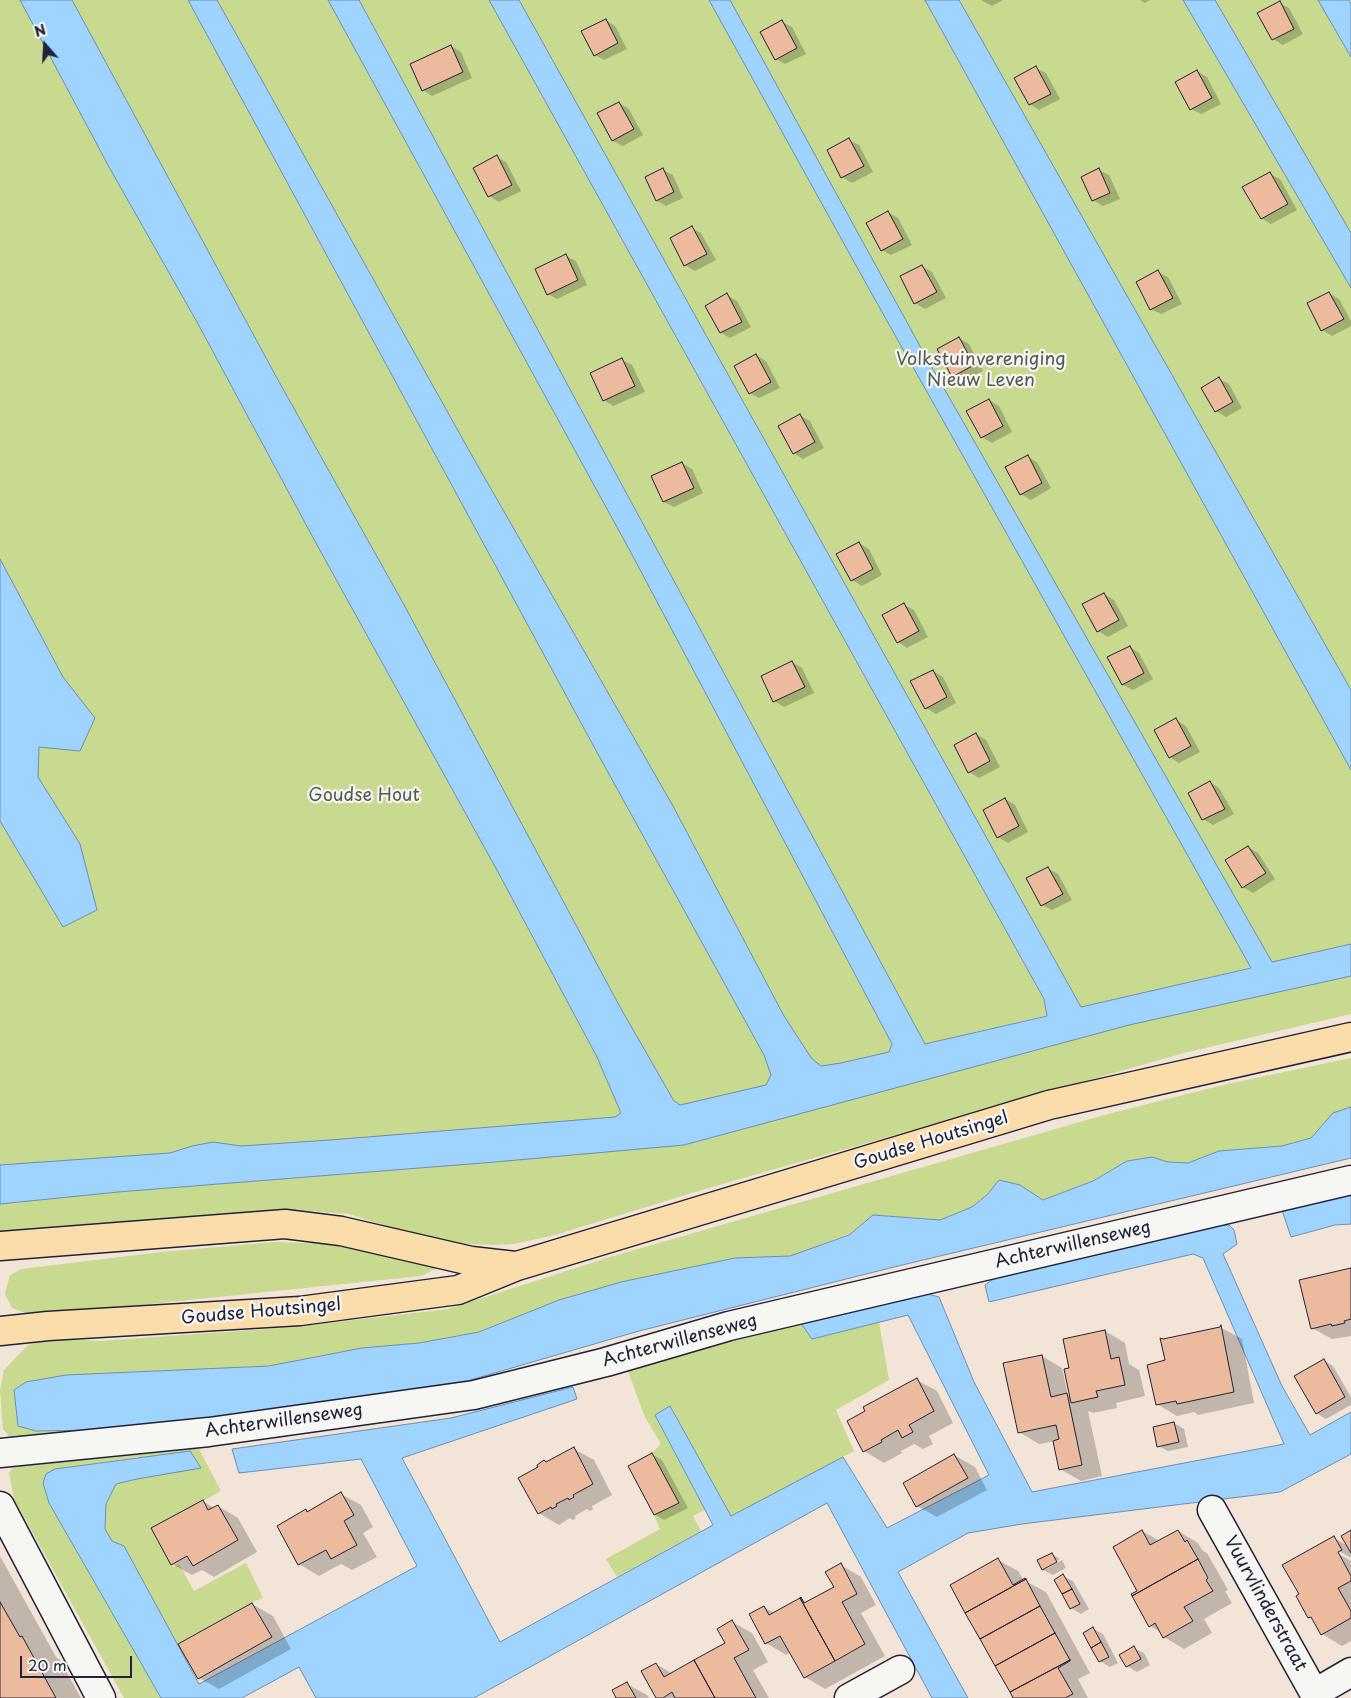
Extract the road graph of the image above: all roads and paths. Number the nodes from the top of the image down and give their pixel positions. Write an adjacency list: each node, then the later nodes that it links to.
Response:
1 (1351, 1037): 4 (main road, Goudse Houtsingel)
2 (1351, 1180): 6 (street, Achterwillenseweg)
3 (0, 1246): 4 (main road, Goudse Houtsingel)
4 (516, 1266): 5 (main road, Goudse Houtsingel)
5 (0, 1332)
6 (0, 1453)
7 (0, 1506): 12 (street)
8 (1212, 1510): 11 (street, Vuurvlinderstraat)
9 (900, 1670): 13 (street)
10 (1351, 1672): 11 (street)
11 (1316, 1695)
12 (101, 1698)
13 (848, 1698)

